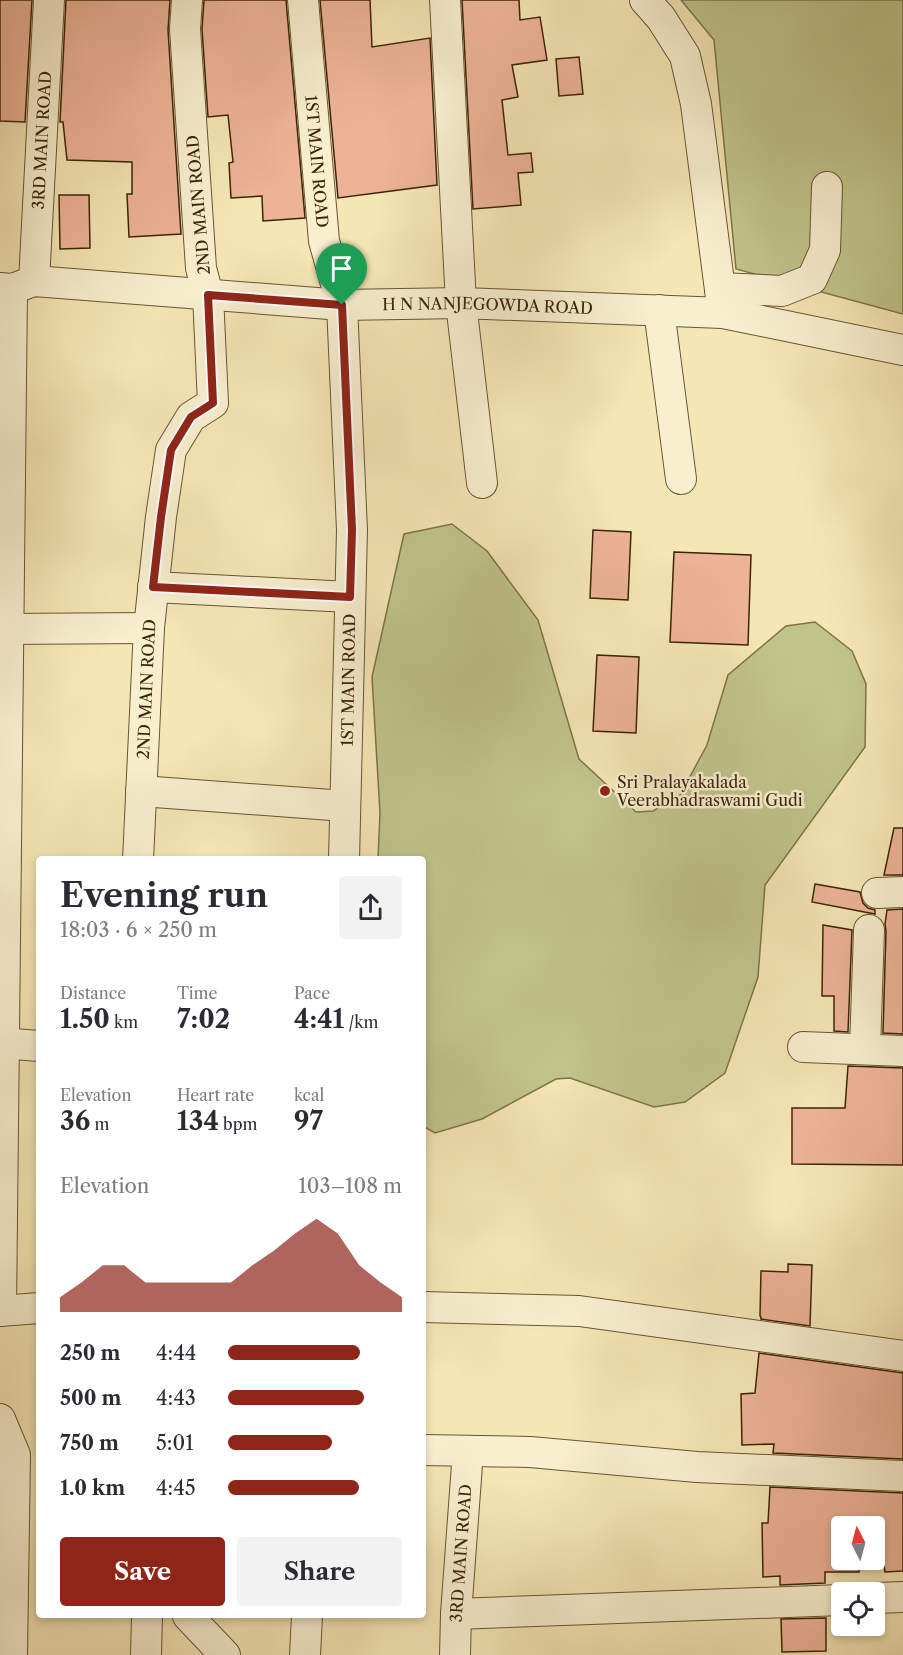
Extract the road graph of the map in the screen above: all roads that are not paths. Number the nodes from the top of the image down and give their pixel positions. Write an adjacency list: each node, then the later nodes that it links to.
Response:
1 (49, 0): 7 (street, 3RD MAIN ROAD)
2 (187, 0): 8 (street, 2ND MAIN ROAD)
3 (303, 0): 11 (street, 1ST MAIN ROAD)
4 (445, 0): 10 (street)
5 (645, 0): 9 (street)
6 (827, 188): 9 (street)
7 (15, 286): 8 (street, H N NANJEGOWDA ROAD); 19 (street, 3RD MAIN ROAD)
8 (208, 295): 11 (street, H N NANJEGOWDA ROAD); 16 (street, 2ND MAIN ROAD)
9 (721, 301): 12 (street, H N NANJEGOWDA ROAD); 13 (street, H N NANJEGOWDA ROAD)
10 (461, 303): 11 (street, H N NANJEGOWDA ROAD); 12 (street, H N NANJEGOWDA ROAD); 15 (street)
11 (342, 305): 17 (street, 1ST MAIN ROAD)
12 (659, 310): 14 (street)
13 (903, 350)
14 (681, 478)
15 (482, 483)
16 (153, 587): 17 (street); 18 (street, 2ND MAIN ROAD)
17 (350, 597): 21 (street, 1ST MAIN ROAD)
18 (149, 628): 19 (street); 20 (street, 2ND MAIN ROAD)
19 (4, 629): 25 (street, 3RD MAIN ROAD)
20 (141, 791): 21 (street); 22 (street, 2ND MAIN ROAD)
21 (345, 806): 23 (street, 1ST MAIN ROAD)
22 (138, 856)
23 (344, 856)
24 (869, 930): 28 (street)
25 (2, 1043): 26 (street); 32 (street, 3RD MAIN ROAD)
26 (36, 1046)
27 (803, 1047): 28 (street)
28 (865, 1049): 29 (street)
29 (903, 1051)
30 (426, 1307): 33 (street)
31 (36, 1308): 32 (street)
32 (0, 1311)
33 (903, 1356)
34 (0, 1419): 37 (street); 46 (street)
35 (426, 1450): 36 (street)
36 (468, 1451): 38 (street); 42 (street, 3RD MAIN ROAD)
37 (36, 1457)
38 (903, 1476)
39 (903, 1597): 40 (street)
40 (885, 1598)
41 (831, 1600): 42 (street)
42 (456, 1614): 50 (street, 3RD MAIN ROAD)
43 (147, 1618): 47 (street)
44 (190, 1618): 48 (street)
45 (307, 1618): 49 (street)
46 (12, 1655)
47 (146, 1655)
48 (225, 1655)
49 (305, 1655)
50 (455, 1655)

